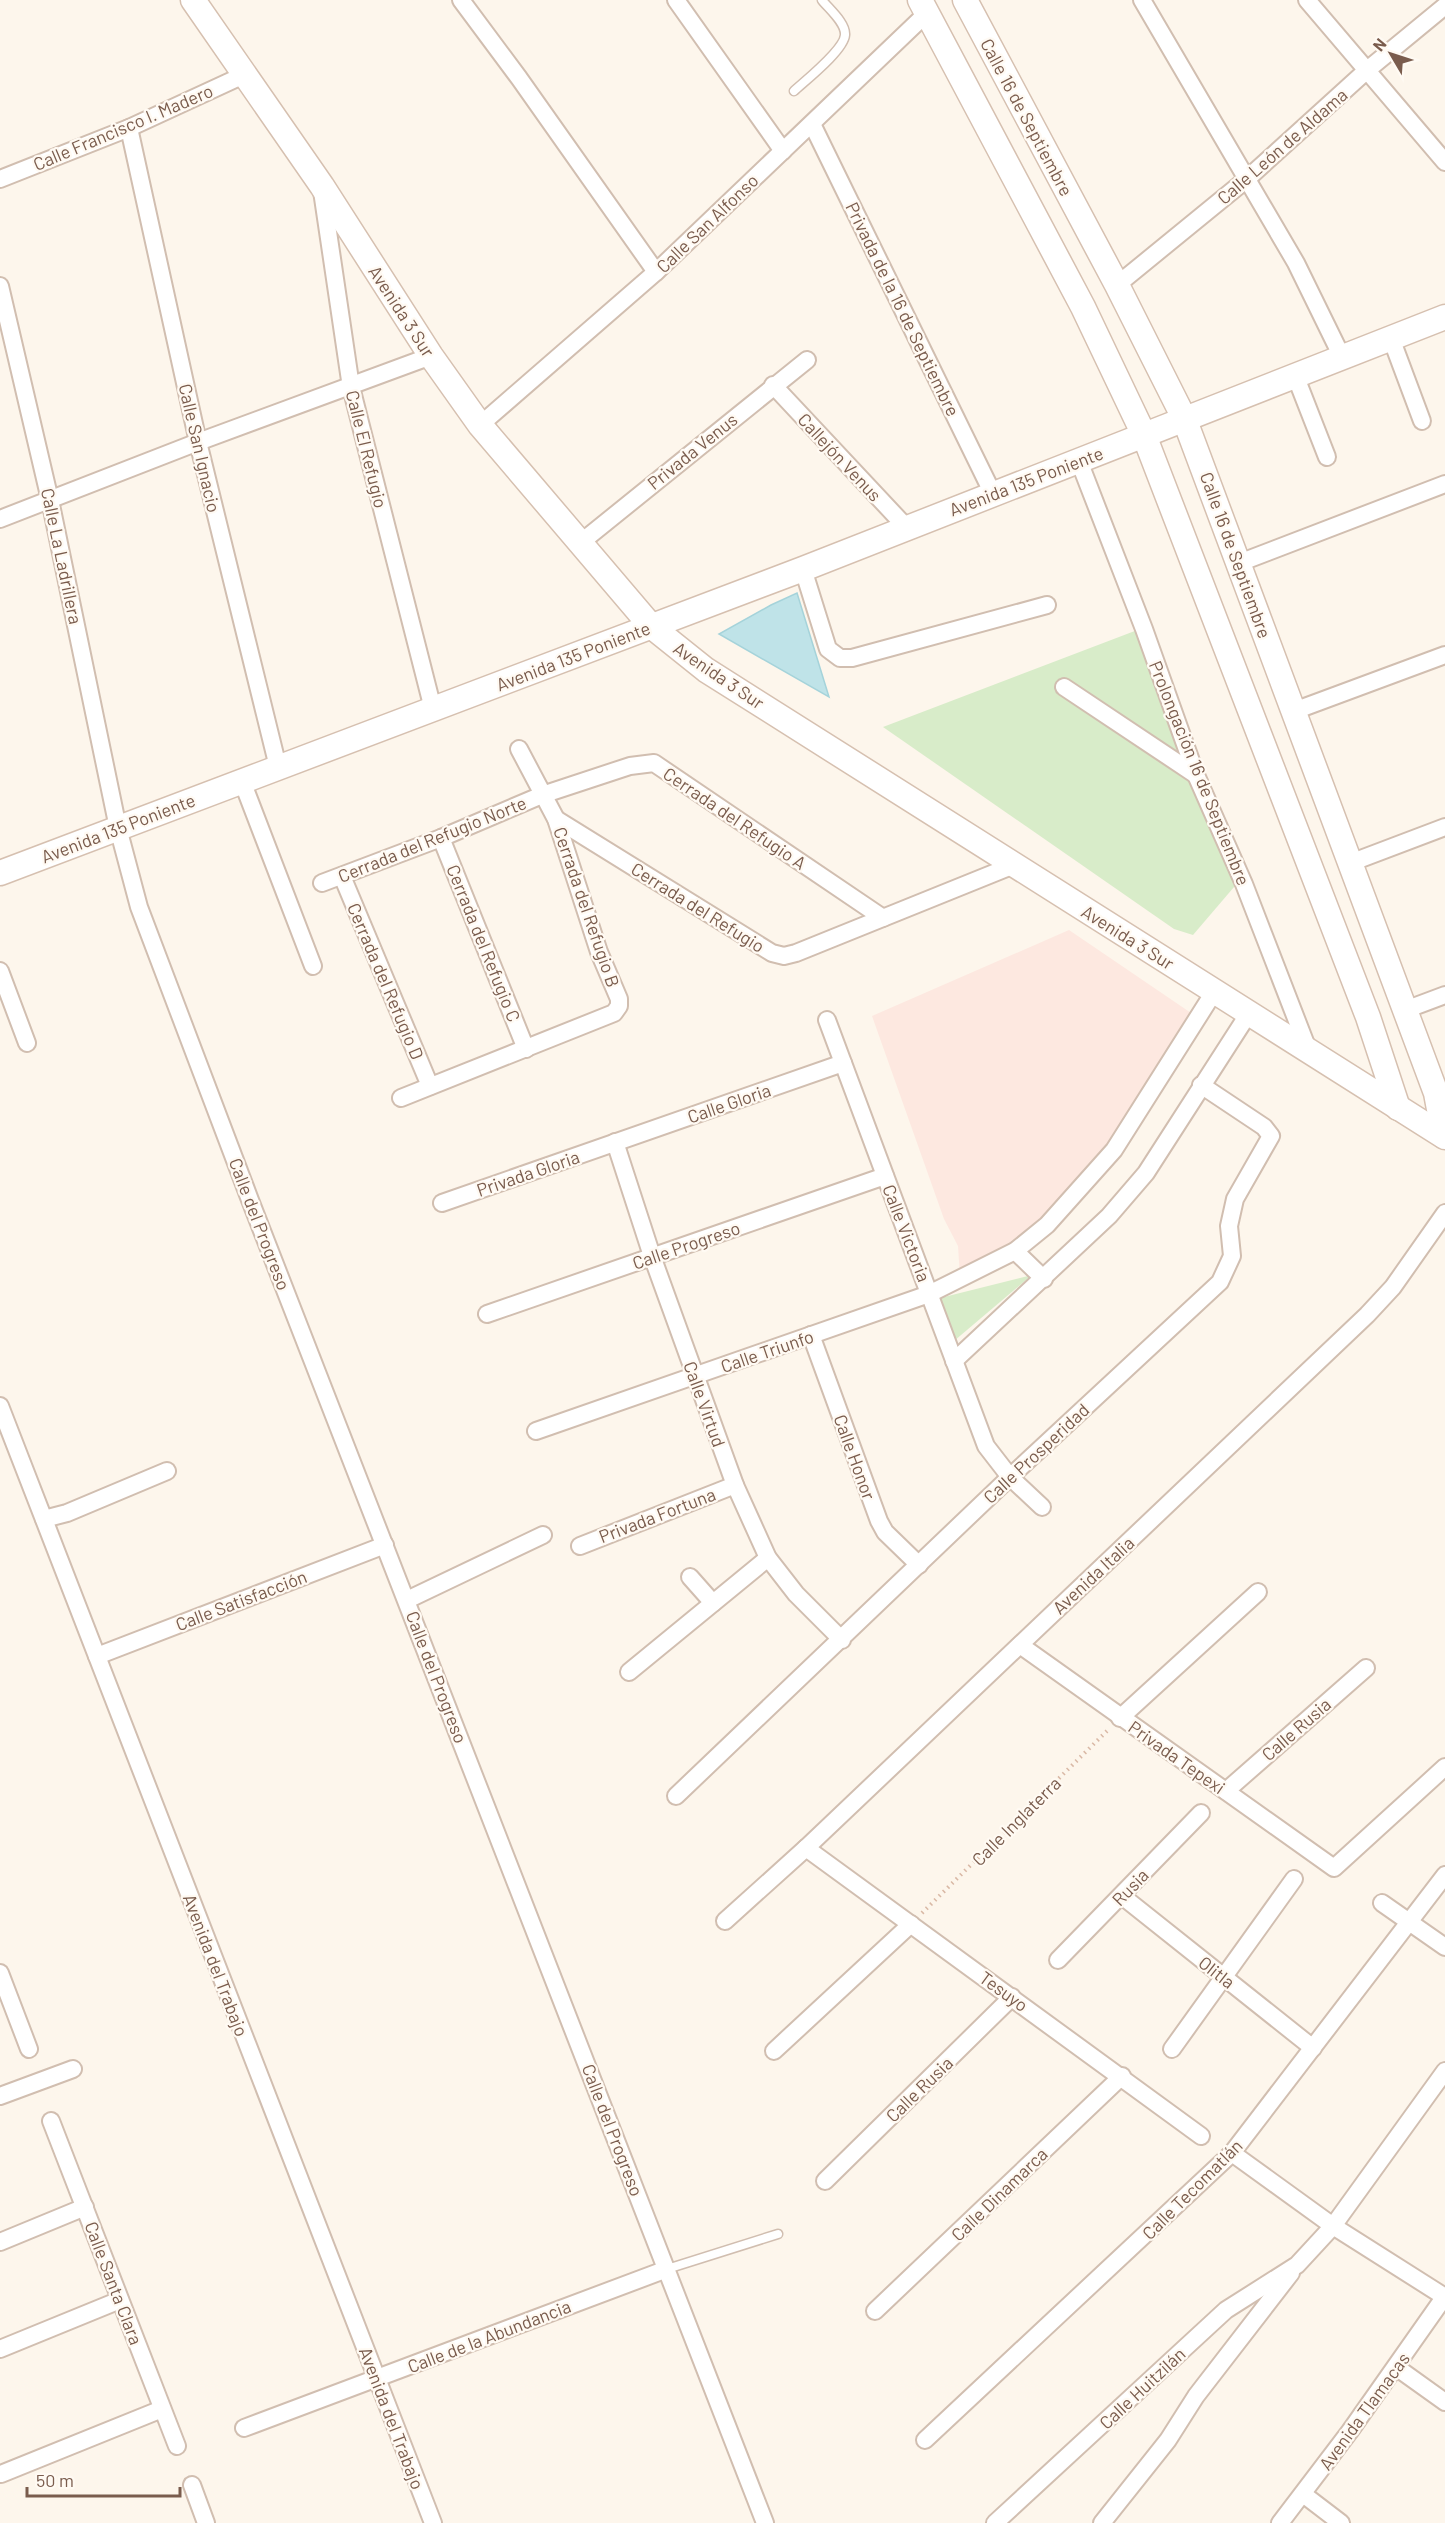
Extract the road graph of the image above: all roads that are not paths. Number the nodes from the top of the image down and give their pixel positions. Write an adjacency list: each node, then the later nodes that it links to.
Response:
1 (193, 0): 11 (main road, Avenida 3 Sur)
2 (461, 0): 20 (street)
3 (676, 0): 15 (street)
4 (822, 0): 12 (lane)
5 (965, 0): 21 (main road, Calle 16 de Septiembre)
6 (1142, 0): 17 (street)
7 (1307, 0): 10 (street)
8 (923, 6): 13 (street, Calle San Alfonso); 34 (main road)
9 (1445, 6): 10 (street, Calle León de Aldama)
10 (1366, 71): 16 (street); 17 (street, Calle León de Aldama)
11 (246, 74): 14 (street, Calle Francisco I. Madero); 19 (main road, Avenida 3 Sur)
12 (794, 91)
13 (812, 124): 15 (street, Calle San Alfonso); 39 (street, Privada de la 16 de Septiembre)
14 (129, 128): 18 (street, Calle Francisco I. Madero); 35 (street, Calle San Ignacio)
15 (783, 151): 20 (street, Calle San Alfonso)
16 (1445, 162)
17 (1248, 178): 21 (street, Calle León de Aldama); 26 (street)
18 (0, 179)
19 (322, 186): 25 (main road, Avenida 3 Sur); 30 (street, Calle El Refugio)
20 (656, 272): 33 (street, Calle San Alfonso)
21 (1117, 285): 31 (main road, Calle 16 de Septiembre)
22 (0, 286): 40 (street, Calle La Ladrillera)
23 (1445, 317): 24 (main road, Avenida 135 Poniente)
24 (1391, 338): 26 (main road, Avenida 135 Poniente); 32 (street)
25 (431, 356): 30 (street); 33 (main road, Avenida 3 Sur)
26 (1342, 357): 28 (main road, Avenida 135 Poniente)
27 (807, 360): 29 (street, Privada Venus)
28 (1295, 375): 31 (main road, Avenida 135 Poniente); 36 (street)
29 (773, 385): 42 (street, Callejón Venus); 43 (street, Privada Venus)
30 (351, 387): 35 (street); 50 (street, Calle El Refugio)
31 (1185, 418): 34 (main road, Avenida 135 Poniente); 44 (main road, Calle 16 de Septiembre)
32 (1422, 421)
33 (480, 425): 43 (main road, Avenida 3 Sur)
34 (1144, 435): 37 (main road, Avenida 135 Poniente); 81 (main road)
35 (198, 442): 40 (street); 53 (street, Calle San Ignacio)
36 (1327, 458)
37 (1079, 461): 39 (main road, Avenida 135 Poniente); 54 (street, Prolongación 16 de Septiembre)
38 (1445, 484): 44 (street)
39 (993, 494): 42 (main road, Avenida 135 Poniente)
40 (51, 500): 41 (street); 59 (street, Calle La Ladrillera)
41 (0, 519)
42 (907, 528): 45 (main road, Avenida 135 Poniente)
43 (579, 544): 47 (main road, Avenida 3 Sur)
44 (1239, 563): 51 (main road, Calle 16 de Septiembre)
45 (803, 569): 46 (street); 47 (main road, Avenida 135 Poniente)
46 (1047, 605)
47 (651, 626): 50 (main road, Avenida 135 Poniente); 62 (main road, Avenida 3 Sur)
48 (1445, 656): 51 (street)
49 (1064, 687): 54 (street)
50 (433, 709): 53 (main road, Avenida 135 Poniente)
51 (1294, 711): 61 (main road, Calle 16 de Septiembre)
52 (519, 749): 56 (street, Cerrada del Refugio B)
53 (278, 767): 55 (main road, Avenida 135 Poniente)
54 (1196, 775): 76 (street, Prolongación 16 de Septiembre)
55 (242, 781): 59 (main road, Avenida 135 Poniente); 67 (street)
56 (542, 795): 57 (street, Cerrada del Refugio B); 60 (street, Cerrada del Refugio Norte); 66 (street, Cerrada del Refugio A)
57 (556, 819): 66 (street, Cerrada del Refugio); 75 (street, Cerrada del Refugio B)
58 (1445, 827): 61 (street)
59 (118, 828): 63 (main road, Avenida 135 Poniente); 103 (street, Calle del Progreso)
60 (441, 837): 64 (street, Cerrada del Refugio Norte); 75 (street, Cerrada del Refugio C)
61 (1350, 863): 71 (main road, Calle 16 de Septiembre)
62 (1014, 865): 66 (street, Cerrada del Refugio); 69 (main road, Avenida 3 Sur)
63 (0, 873)
64 (342, 876): 65 (street, Cerrada del Refugio Norte); 79 (street, Cerrada del Refugio D)
65 (322, 884)
66 (883, 918)
67 (313, 966)
68 (0, 971): 74 (street)
69 (1214, 992): 72 (main road, Avenida 3 Sur); 87 (street, Calle Triunfo)
70 (1445, 995): 71 (street)
71 (1405, 1010): 82 (main road, Calle 16 de Septiembre)
72 (1249, 1013): 76 (main road, Avenida 3 Sur); 78 (street)
73 (827, 1020): 77 (street, Calle Victoria)
74 (27, 1043)
75 (526, 1049): 79 (street)
76 (1309, 1052): 81 (main road, Avenida 3 Sur)
77 (843, 1063): 83 (street, Calle Gloria); 84 (street, Calle Victoria)
78 (1201, 1085): 89 (street); 98 (street, Calle Prosperidad)
79 (430, 1086): 80 (street)
80 (400, 1098)
81 (1398, 1108): 82 (main road, Avenida 3 Sur)
82 (1445, 1136)
83 (615, 1143): 85 (street, Privada Gloria); 88 (street, Calle Virtud)
84 (885, 1176): 88 (street, Calle Progreso); 90 (street, Calle Victoria)
85 (442, 1203)
86 (1445, 1213): 112 (street, Avenida Italia)
87 (1015, 1251): 89 (street); 90 (street, Calle Triunfo)
88 (652, 1256): 91 (street, Calle Progreso); 94 (street, Calle Virtud)
89 (1044, 1279): 93 (street)
90 (930, 1294): 92 (street, Calle Triunfo); 93 (street, Calle Victoria)
91 (487, 1314)
92 (811, 1335): 94 (street, Calle Triunfo); 106 (street, Calle Honor)
93 (954, 1361): 98 (street, Calle Victoria)
94 (695, 1376): 96 (street, Calle Triunfo); 99 (street, Calle Virtud)
95 (0, 1406): 101 (street, Avenida del Trabajo)
96 (536, 1431)
97 (167, 1471): 101 (street)
98 (1010, 1477): 100 (street); 106 (street, Calle Prosperidad)
99 (735, 1485): 104 (street, Privada Fortuna); 105 (street, Calle Virtud)
100 (1042, 1507)
101 (44, 1519): 113 (street, Avenida del Trabajo)
102 (543, 1535): 109 (street)
103 (385, 1545): 109 (street, Calle del Progreso); 113 (street, Calle Satisfacción)
104 (580, 1546)
105 (768, 1557): 110 (street); 111 (street, Calle Virtud)
106 (919, 1565): 111 (street, Calle Prosperidad)
107 (690, 1577): 110 (street)
108 (1258, 1592): 116 (street)
109 (407, 1600): 152 (street, Calle del Progreso)
110 (712, 1603): 115 (street)
111 (842, 1640): 119 (street, Calle Prosperidad)
112 (1020, 1645): 116 (street, Privada Tepexi); 121 (street, Avenida Italia)
113 (97, 1656): 158 (street, Avenida del Trabajo)
114 (1366, 1668): 118 (street, Calle Rusia)
115 (628, 1672)
116 (1120, 1718): 118 (street, Privada Tepexi)
117 (1445, 1767): 118 (street, Privada Tepexi)
118 (1227, 1791)
119 (676, 1796)
120 (1201, 1813): 124 (street, Rusia)
121 (806, 1848): 126 (street, Avenida Italia); 128 (street, Tesuyo)
122 (1445, 1875): 127 (street, Calle Tecomatlán)
123 (1294, 1879): 132 (street)
124 (1122, 1896): 130 (street, Rusia); 132 (street, Olitla)
125 (1383, 1903): 127 (street)
126 (724, 1921)
127 (1409, 1922): 129 (street); 135 (street, Calle Tecomatlán)
128 (911, 1924): 133 (street, Tesuyo); 138 (street)
129 (1445, 1947)
130 (1058, 1960)
131 (0, 1973): 134 (street)
132 (1225, 1978): 135 (street, Olitla); 137 (street)
133 (1012, 1997): 141 (street, Tesuyo); 146 (street, Calle Rusia)
134 (5, 2000): 136 (street)
135 (1313, 2048): 145 (street, Calle Tecomatlán)
136 (29, 2049)
137 (1172, 2049)
138 (774, 2050)
139 (73, 2069): 142 (street)
140 (1445, 2071): 148 (street, Calle Huitzilán)
141 (1122, 2076): 144 (street, Tesuyo); 155 (street, Calle Dinamarca)
142 (0, 2096)
143 (51, 2121): 147 (street, Calle Santa Clara)
144 (1201, 2136)
145 (1232, 2153): 148 (street); 162 (street, Calle Tecomatlán)
146 (825, 2181)
147 (85, 2207): 150 (street); 154 (street, Calle Santa Clara)
148 (1334, 2226): 151 (street, Calle Huitzilán); 153 (street)
149 (778, 2234): 152 (lane)
150 (0, 2242)
151 (1297, 2265): 170 (street, Calle Huitzilán); 171 (street, Calle Huitzilán)
152 (667, 2270): 158 (street, Calle de la Abundancia); 169 (street, Calle del Progreso)
153 (1445, 2296): 157 (street, Avenida Tlamacas)
154 (120, 2300): 156 (street); 160 (street, Calle Santa Clara)
155 (875, 2311)
156 (0, 2349)
157 (1396, 2367): 159 (street); 166 (street, Avenida Tlamacas)
158 (376, 2379): 161 (street, Calle de la Abundancia); 168 (street, Avenida del Trabajo)
159 (1445, 2402)
160 (162, 2409): 163 (street, Calle Santa Clara); 164 (street)
161 (244, 2428)
162 (925, 2440)
163 (177, 2446)
164 (1, 2474)
165 (192, 2485): 167 (street)
166 (1303, 2494): 172 (street, Avenida Tlamacas); 173 (street)
167 (206, 2523)
168 (433, 2523)
169 (765, 2523)
170 (995, 2523)
171 (1102, 2523)
172 (1280, 2523)
173 (1341, 2523)

